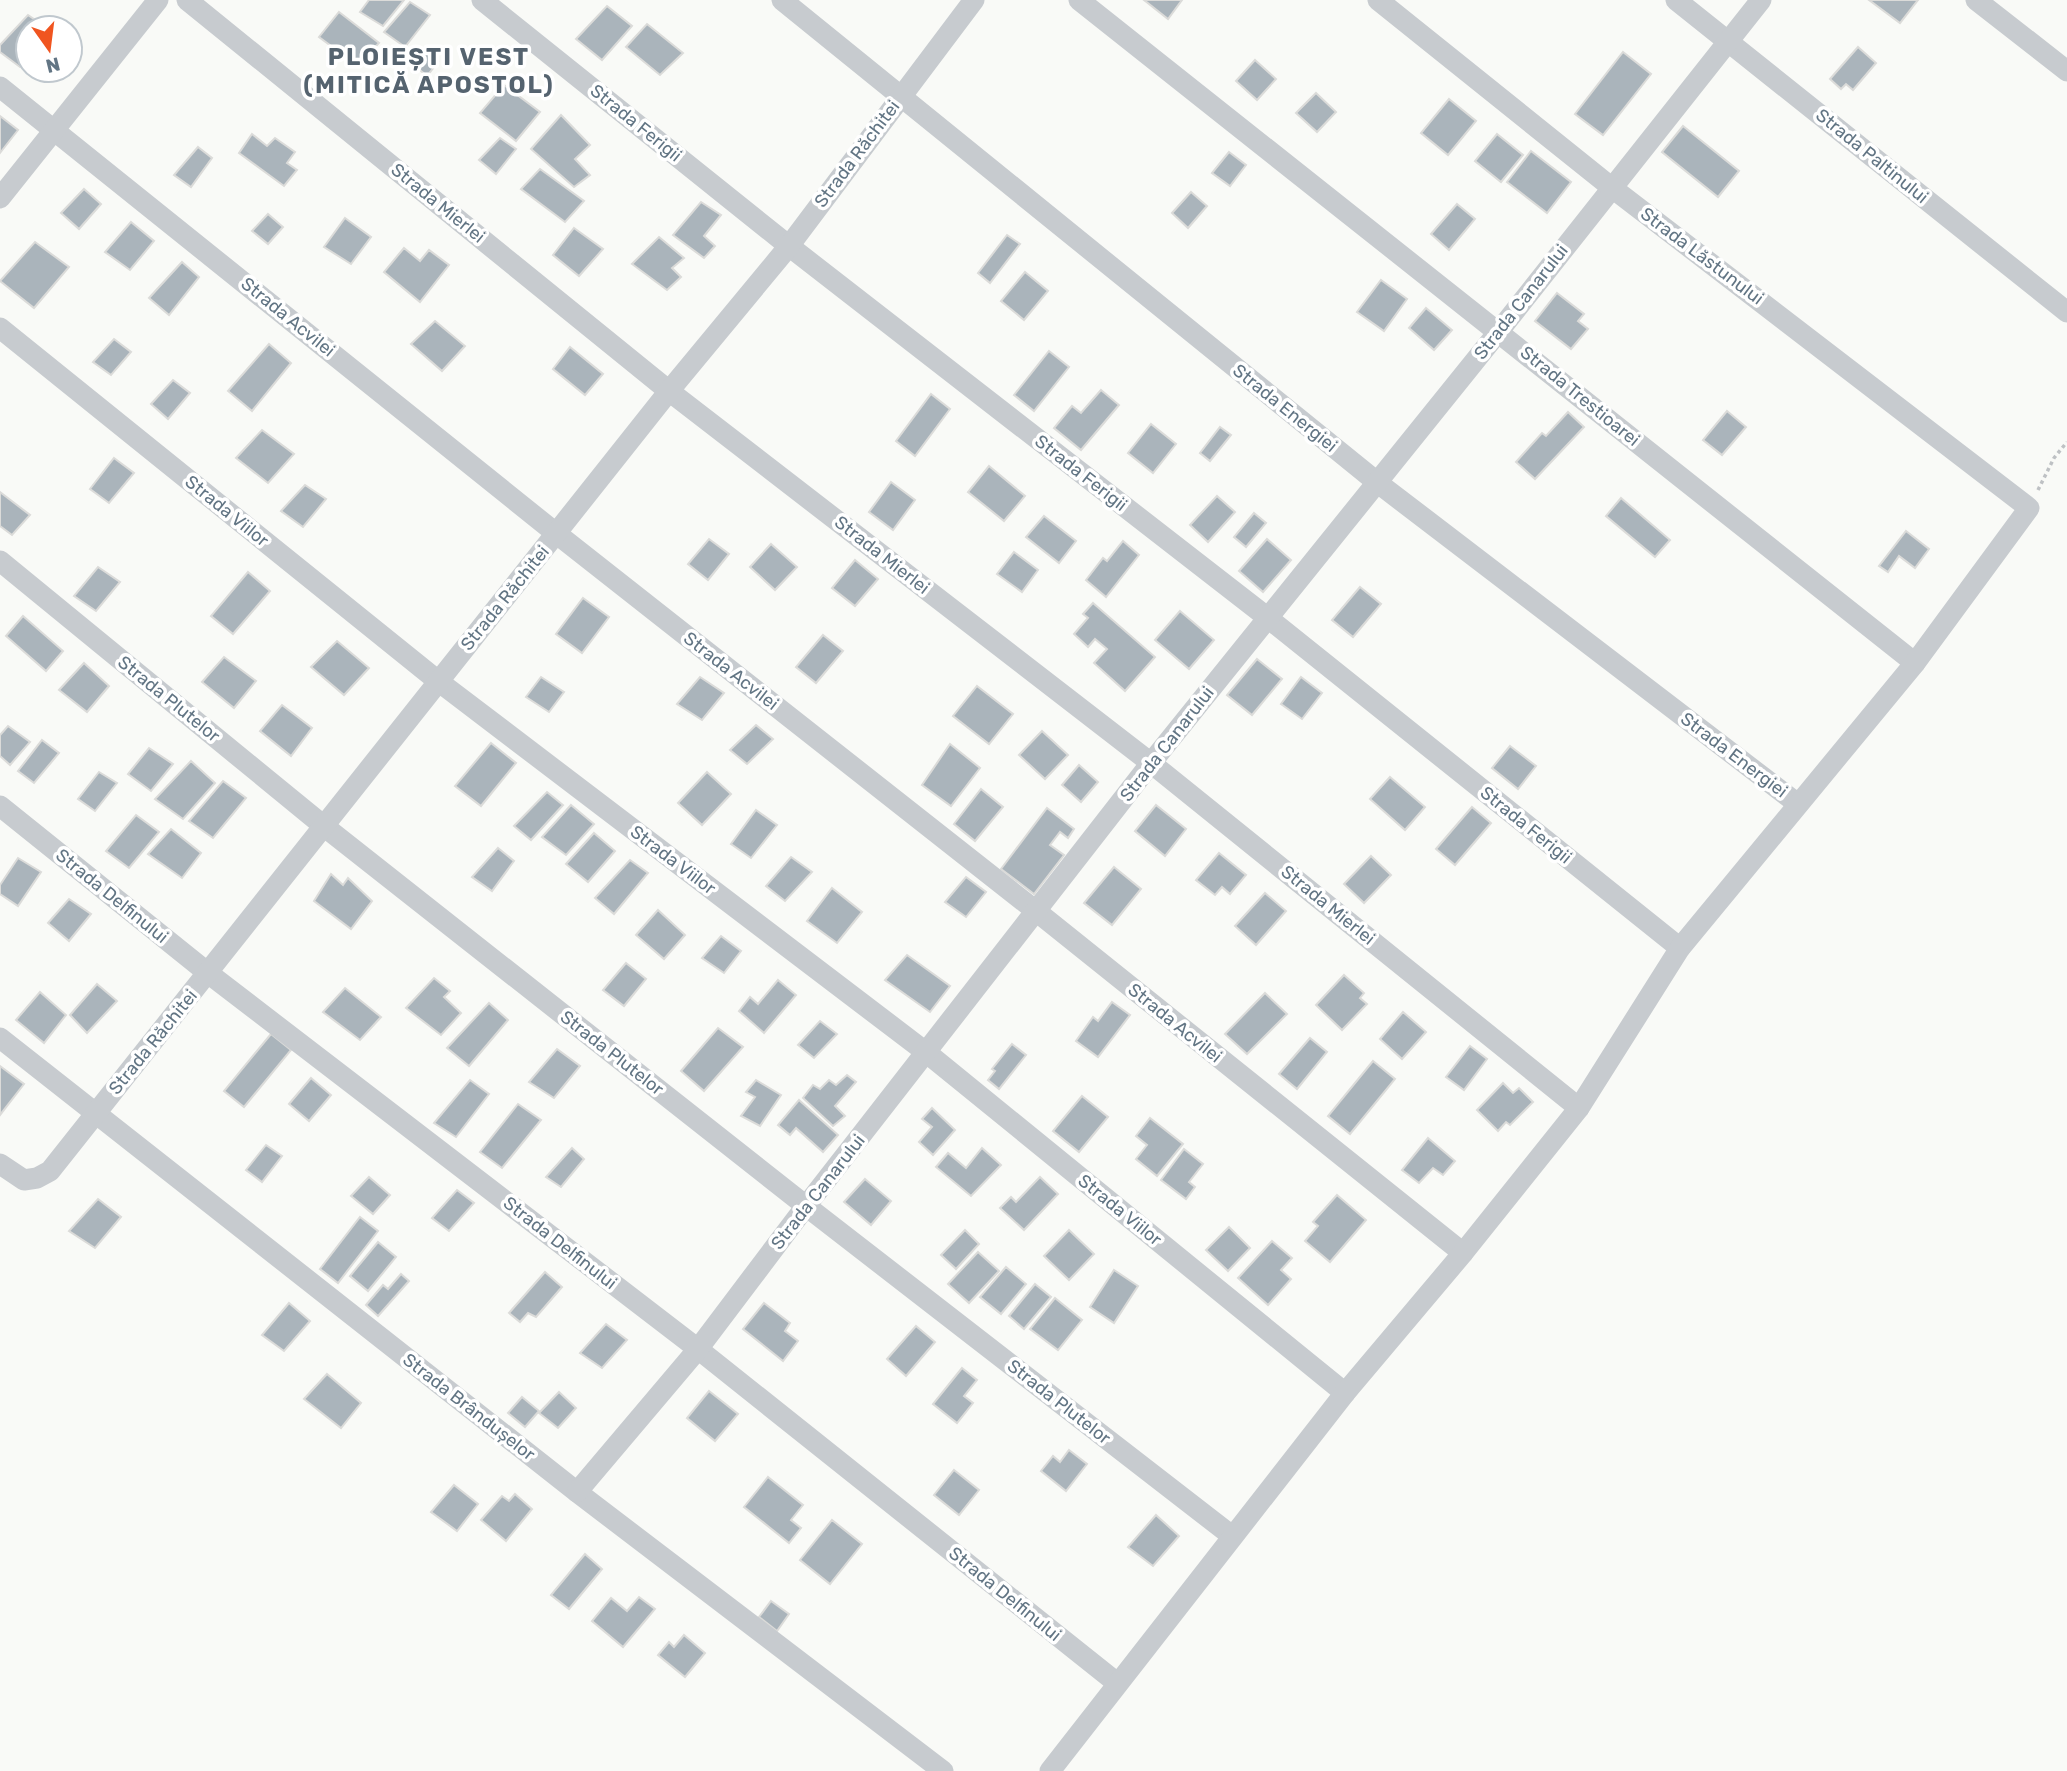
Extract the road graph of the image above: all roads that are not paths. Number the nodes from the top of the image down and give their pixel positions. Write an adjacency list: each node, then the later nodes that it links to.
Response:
1 (159, 0): 15 (street)
2 (187, 0): 22 (street, Strada Mierlei)
3 (482, 0): 18 (street, Strada Ferigii)
4 (782, 0): 14 (street, Strada Energiei)
5 (974, 0): 14 (street, Strada Răchitei)
6 (1079, 0): 21 (street, Strada Trestioarei)
7 (1378, 0): 16 (street, Strada Lăstunului)
8 (1676, 0): 11 (street, Strada Paltinului)
9 (1761, 0): 11 (street, Strada Canarului)
10 (1976, 0): 12 (street)
11 (1729, 42): 16 (street, Strada Canarului); 19 (street, Strada Paltinului)
12 (2067, 71)
13 (0, 87): 15 (street, Strada Acvilei)
14 (899, 97): 18 (street, Strada Răchitei); 23 (street, Strada Energiei)
15 (55, 129): 17 (street); 24 (street, Strada Acvilei)
16 (1611, 187): 21 (street, Strada Canarului); 27 (street, Strada Lăstunului)
17 (0, 198)
18 (789, 246): 22 (street, Strada Răchitei); 26 (street, Strada Ferigii)
19 (2067, 312)
20 (0, 328): 28 (street, Strada Viilor)
21 (1499, 331): 23 (street, Strada Canarului); 27 (street, Strada Trestioarei)
22 (669, 391): 24 (street, Strada Răchitei); 29 (street, Strada Mierlei)
23 (1378, 483): 26 (street, Strada Canarului); 30 (street, Strada Energiei)
24 (557, 534): 28 (street, Strada Răchitei); 33 (street, Strada Acvilei)
25 (0, 561): 32 (street, Strada Plutelor)
26 (1268, 618): 29 (street, Strada Canarului); 34 (street, Strada Ferigii)
27 (1915, 663): 30 (street)
28 (438, 681): 32 (street, Strada Răchitei); 37 (street, Strada Viilor)
29 (1151, 764): 33 (street, Strada Canarului); 38 (street, Strada Mierlei)
30 (1798, 804): 34 (street)
31 (0, 806): 35 (street, Strada Delfinului)
32 (325, 827): 35 (street, Strada Răchitei); 41 (street, Strada Plutelor)
33 (1036, 911): 37 (street, Strada Canarului); 42 (street, Strada Acvilei)
34 (1680, 948): 38 (street)
35 (208, 973): 39 (street, Strada Răchitei); 43 (street, Strada Delfinului)
36 (0, 1038): 39 (street, Strada Brândușelor)
37 (927, 1053): 41 (street, Strada Canarului); 44 (street, Strada Viilor)
38 (1579, 1108): 42 (street)
39 (96, 1114): 40 (street, Strada Răchitei); 45 (street, Strada Brândușelor)
40 (0, 1164)
41 (806, 1206): 43 (street, Strada Canarului); 46 (street, Strada Plutelor)
42 (1463, 1253): 44 (street)
43 (698, 1349): 45 (street, Strada Canarului); 47 (street, Strada Delfinului)
44 (1345, 1393): 46 (street)
45 (577, 1492): 48 (street, Strada Brândușelor)
46 (1232, 1536): 47 (street)
47 (1116, 1683): 49 (street)
48 (943, 1771)
49 (1050, 1771)

